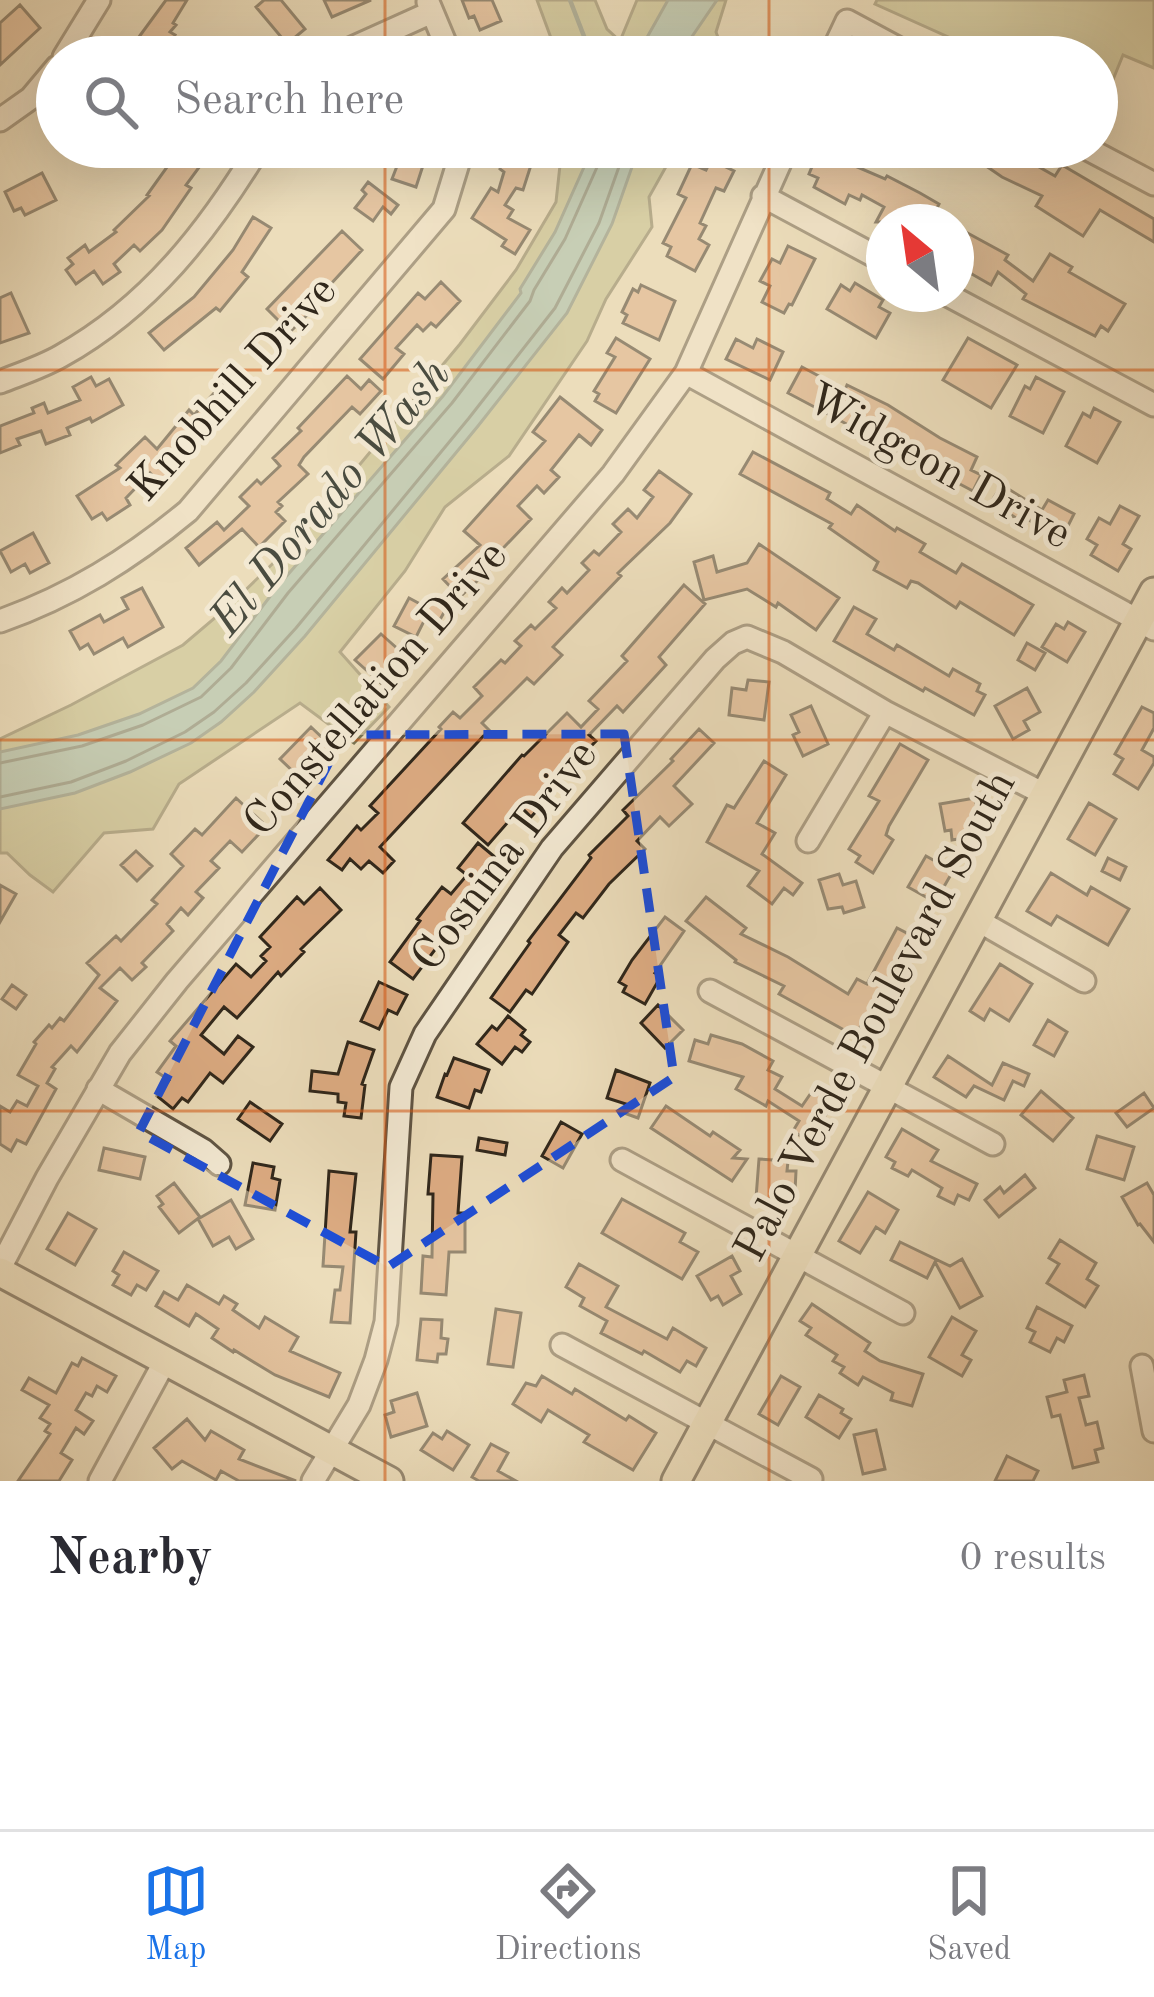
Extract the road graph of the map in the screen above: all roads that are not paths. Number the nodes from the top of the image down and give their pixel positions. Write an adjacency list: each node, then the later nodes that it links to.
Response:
1 (99, 0): 3 (street)
2 (430, 6): 4 (street); 5 (street)
3 (77, 36)
4 (372, 36)
5 (442, 36)
6 (840, 36): 7 (street)
7 (874, 36)
8 (36, 92): 9 (street)
9 (0, 120)
10 (1118, 165): 14 (street)
11 (246, 168): 19 (street)
12 (456, 168): 22 (street, Knobhill Drive)
13 (777, 168): 15 (street, Constellation Drive)
14 (1154, 184)
15 (763, 196): 16 (street); 18 (street, Constellation Drive)
16 (866, 251)
17 (974, 309): 20 (street)
18 (686, 373): 23 (street, Widgeon Drive); 31 (street, Constellation Drive)
19 (0, 382)
20 (1154, 405)
21 (1154, 592): 23 (main road, Palo Verde Boulevard South)
22 (0, 621)
23 (1146, 625): 25 (main road, Palo Verde Boulevard South)
24 (885, 712): 25 (street, Cosnina Drive); 26 (street); 43 (street, Cosnina Drive)
25 (1044, 794): 27 (main road, Palo Verde Boulevard South)
26 (808, 841)
27 (977, 920): 28 (street); 30 (main road, Palo Verde Boulevard South)
28 (1084, 981)
29 (710, 991): 30 (street)
30 (889, 1087): 32 (street); 35 (main road, Palo Verde Boulevard South)
31 (98, 1089): 34 (street); 36 (street, Constellation Drive)
32 (992, 1144)
33 (622, 1160): 35 (street)
34 (220, 1164)
35 (797, 1255): 37 (street); 41 (main road, Palo Verde Boulevard South)
36 (0, 1270): 39 (main road)
37 (903, 1313)
38 (562, 1345): 41 (street)
39 (165, 1361): 43 (main road); 45 (street)
40 (1142, 1366): 42 (street)
41 (707, 1422): 44 (street); 48 (main road, Palo Verde Boulevard South)
42 (1154, 1431)
43 (330, 1450): 46 (street, Cosnina Drive); 47 (main road)
44 (811, 1479)
45 (100, 1481)
46 (314, 1481)
47 (389, 1481)
48 (676, 1481)

